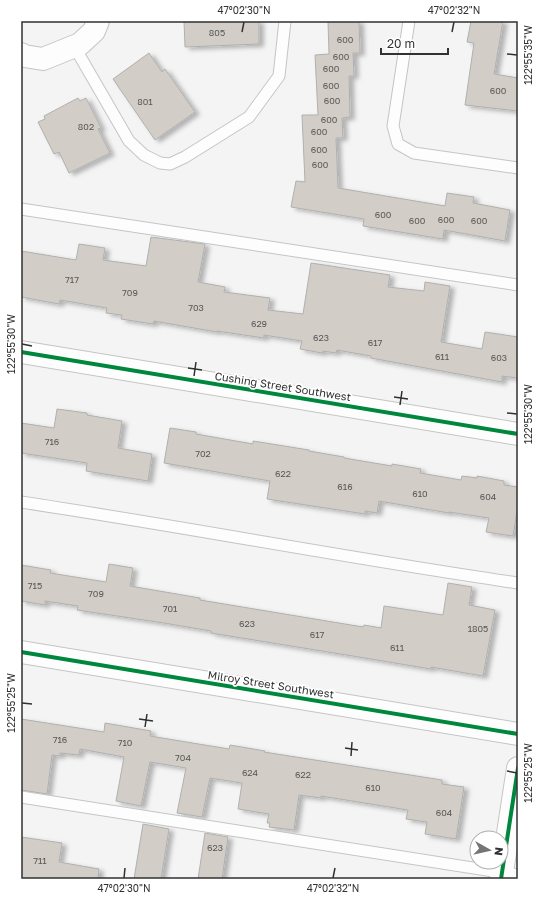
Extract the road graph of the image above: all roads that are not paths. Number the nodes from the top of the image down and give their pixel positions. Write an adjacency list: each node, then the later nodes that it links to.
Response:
1 (98, 21): 4 (street)
2 (285, 21): 4 (lane)
3 (409, 21): 6 (lane)
4 (74, 46): 5 (street)
5 (21, 54)
6 (518, 168)
7 (21, 209): 8 (lane)
8 (518, 285)
9 (21, 352): 10 (street, Cushing Street Southwest)
10 (518, 434)
11 (21, 502): 12 (lane)
12 (518, 583)
13 (21, 652): 14 (street, Milroy Street Southwest)
14 (518, 734)
15 (518, 768): 17 (street)
16 (21, 797): 17 (lane)
17 (507, 876)

